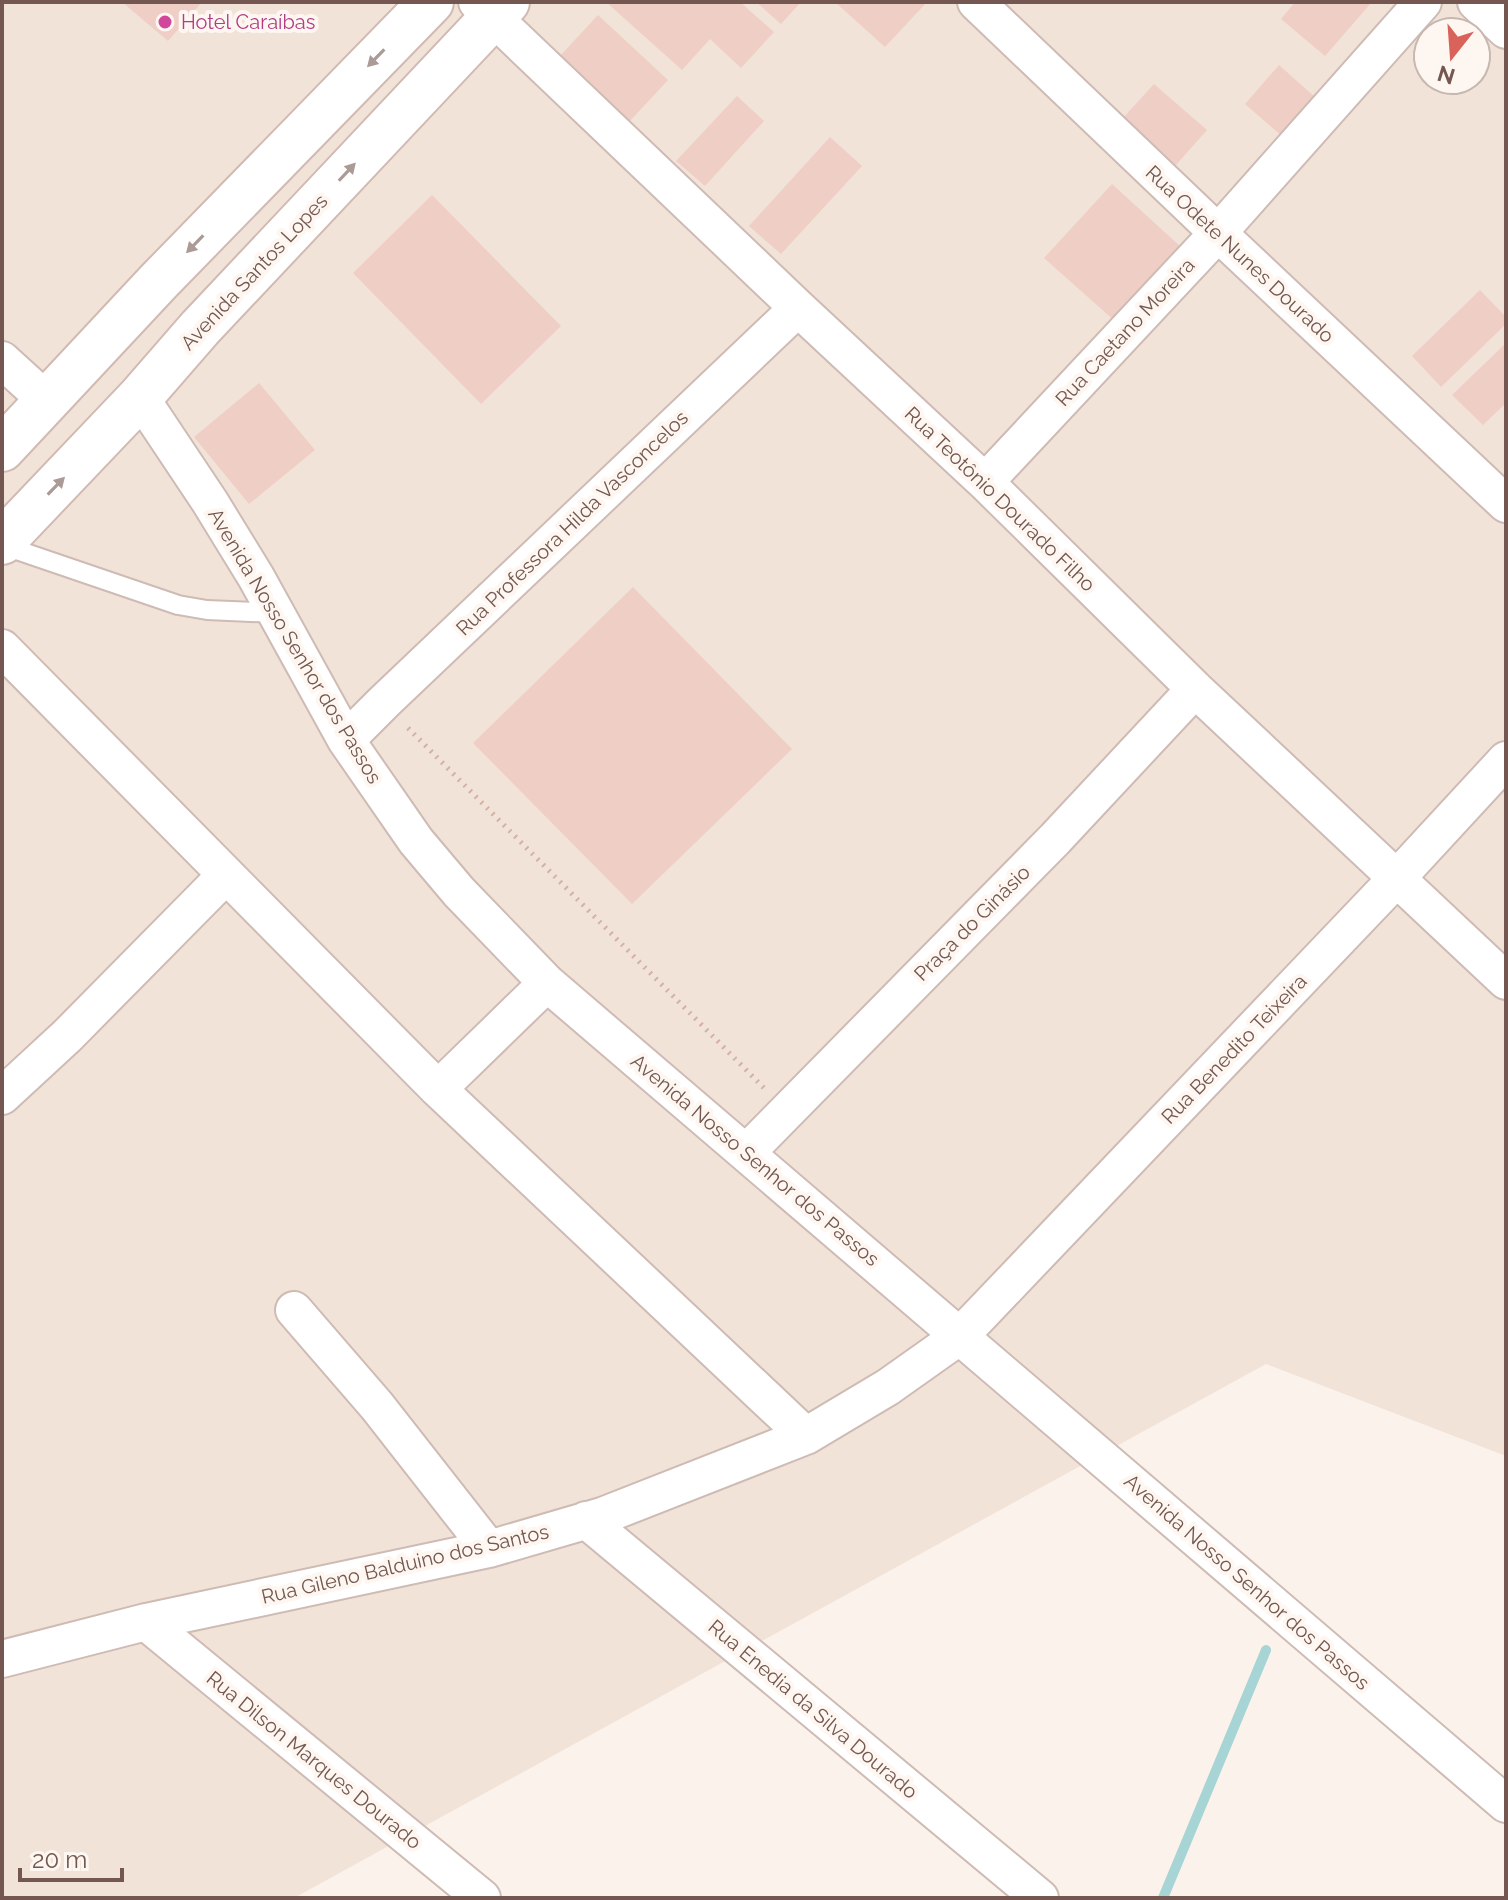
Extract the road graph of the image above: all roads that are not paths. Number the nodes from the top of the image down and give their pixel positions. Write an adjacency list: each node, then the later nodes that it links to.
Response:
1 (431, 2): 11 (main road, one-way to 11)
2 (976, 2): 7 (street, Rua Odete Nunes Dourado)
3 (1423, 2): 7 (street, Rua Caetano Moreira)
4 (1476, 2): 6 (street)
5 (492, 7): 8 (street, Rua Teotônio Dourado Filho); 10 (main road, Avenida Santos Lopes, one-way to 5)
6 (1506, 30)
7 (1218, 233): 13 (street, Rua Caetano Moreira); 14 (street, Rua Odete Nunes Dourado)
8 (798, 308): 13 (street, Rua Teotônio Dourado Filho); 19 (street, Rua Professora Hilda Vasconcelos)
9 (2, 360): 11 (street)
10 (140, 397): 15 (main road, Avenida Santos Lopes, one-way to 10); 16 (street, Avenida Nosso Senhor dos Passos)
11 (47, 401): 12 (main road)
12 (2, 449)
13 (985, 482): 18 (street, Rua Teotônio Dourado Filho)
14 (1506, 504)
15 (2, 543): 16 (lane)
16 (276, 613): 19 (street, Avenida Nosso Senhor dos Passos)
17 (2, 648): 21 (street)
18 (1195, 689): 22 (street, Rua Teotônio Dourado Filho); 27 (street, Praça do Ginásio)
19 (346, 740): 24 (street, Avenida Nosso Senhor dos Passos)
20 (1506, 760): 22 (street, Rua Benedito Teixeira)
21 (226, 875): 25 (street); 26 (street)
22 (1397, 878): 23 (street, Rua Teotônio Dourado Filho); 29 (street, Rua Benedito Teixeira)
23 (1506, 981)
24 (547, 983): 25 (street); 27 (street, Avenida Nosso Senhor dos Passos)
25 (438, 1089): 30 (street)
26 (2, 1096)
27 (746, 1153): 29 (street, Avenida Nosso Senhor dos Passos)
28 (294, 1310): 32 (street)
29 (960, 1336): 30 (street, Rua Gileno Balduino dos Santos); 35 (street, Avenida Nosso Senhor dos Passos)
30 (806, 1436): 31 (street, Rua Gileno Balduino dos Santos)
31 (586, 1520): 32 (street, Rua Gileno Balduino dos Santos); 37 (street, Rua Enedia da Silva Dourado)
32 (489, 1549): 33 (street, Rua Gileno Balduino dos Santos)
33 (146, 1622): 34 (street, Rua Gileno Balduino dos Santos); 36 (street, Rua Dilson Marques Dourado)
34 (2, 1659)
35 (1506, 1804)
36 (482, 1898)
37 (1040, 1898)

